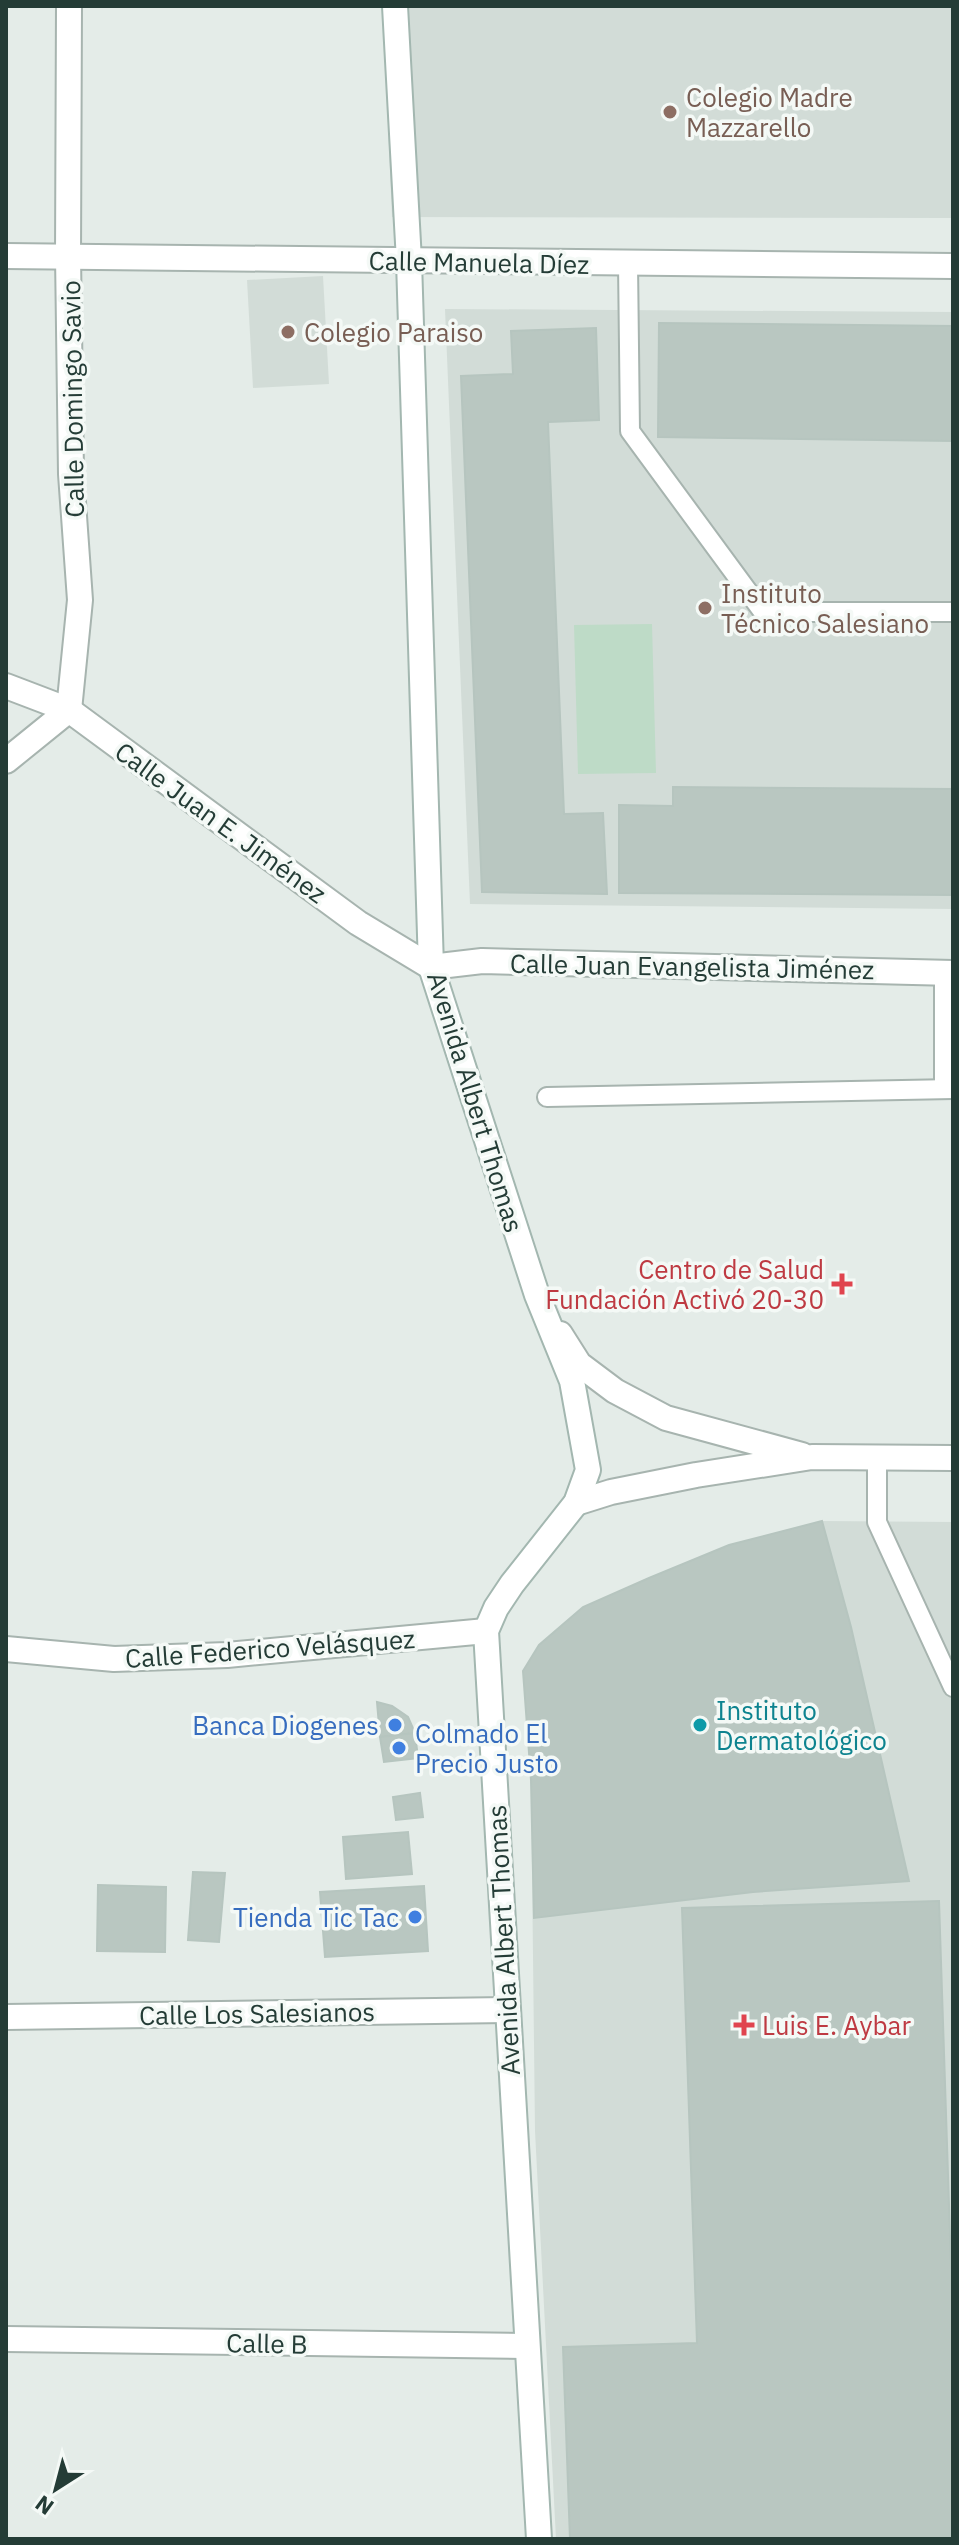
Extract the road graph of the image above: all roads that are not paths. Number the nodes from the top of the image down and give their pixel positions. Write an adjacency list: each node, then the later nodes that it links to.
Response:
1 (69, 6): 3 (street, Calle Domingo Savio)
2 (395, 6): 5 (street, Avenida Albert Thomas)
3 (68, 255): 4 (street, Calle Manuela Díez); 5 (street, Calle Manuela Díez); 10 (street, Calle Domingo Savio)
4 (6, 256)
5 (409, 261): 6 (street, Calle Manuela Díez); 12 (street, Avenida Albert Thomas)
6 (628, 263): 7 (street, Calle Manuela Díez); 8 (lane)
7 (953, 266)
8 (953, 612)
9 (6, 686): 10 (street, Calle Juan E. Jiménez)
10 (69, 710): 11 (street); 12 (street, Calle Juan E. Jiménez)
11 (6, 761)
12 (431, 967): 13 (street, Calle Juan Evangelista Jiménez); 16 (street, Avenida Albert Thomas)
13 (949, 973): 14 (lane)
14 (948, 1089): 15 (lane)
15 (547, 1097)
16 (537, 1295): 17 (street); 20 (street, Avenida Albert Thomas)
17 (812, 1457): 18 (street); 20 (street)
18 (877, 1457): 19 (street); 23 (lane)
19 (953, 1458)
20 (576, 1503): 21 (street, Avenida Albert Thomas)
21 (486, 1631): 22 (street, Calle Federico Velásquez); 24 (street, Avenida Albert Thomas)
22 (6, 1649)
23 (953, 1687)
24 (507, 2010): 25 (street, Calle Los Salesianos); 27 (street, Avenida Albert Thomas)
25 (6, 2017)
26 (6, 2339): 27 (street, Calle B)
27 (527, 2346): 28 (street, Avenida Albert Thomas)
28 (539, 2539)

